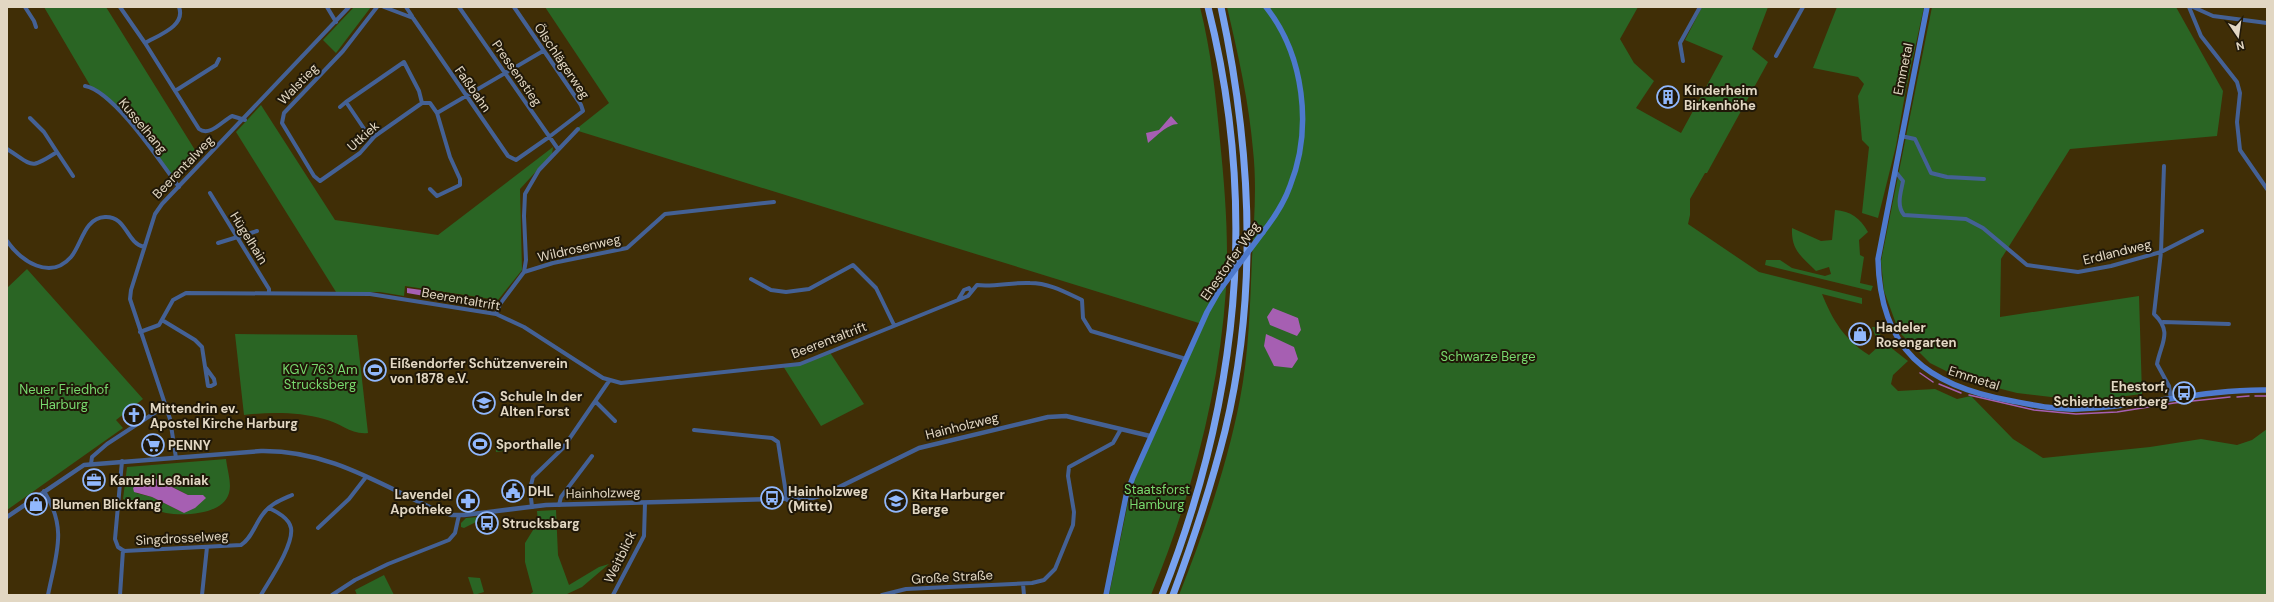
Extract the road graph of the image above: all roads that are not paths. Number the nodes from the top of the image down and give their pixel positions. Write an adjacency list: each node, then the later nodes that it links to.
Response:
1 (25, 7): 22 (street)
2 (120, 7): 23 (street)
3 (179, 7): 23 (street)
4 (327, 7): 20 (street)
5 (349, 7): 20 (street, Beerentalweg)
6 (377, 7): 49 (street, Walstieg)
7 (384, 7): 19 (street)
8 (406, 7): 19 (street, Faßbahn)
9 (459, 7): 28 (street, Pressenstieg)
10 (514, 7): 24 (street, Ölschlägerweg)
11 (1208, 7): 111 (highway)
12 (1221, 7): 112 (highway)
13 (1266, 7): 73 (main road, Ehestorfer Weg, bridge)
14 (1700, 7): 27 (street)
15 (1803, 7): 25 (street)
16 (1927, 7): 39 (main road, Emmetal)
17 (2189, 7): 52 (street)
18 (2193, 7): 21 (street)
19 (413, 18): 31 (street, Faßbahn)
20 (336, 22): 37 (street, Beerentalweg)
21 (2267, 23)
22 (36, 27)
23 (145, 43): 30 (street)
24 (543, 50): 28 (street); 40 (street, Ölschlägerweg)
25 (1776, 56)
26 (219, 59): 30 (street)
27 (1684, 61)
28 (505, 73): 31 (street); 40 (street, Pressenstieg)
29 (85, 86): 50 (street, Kusselhang)
30 (175, 91): 37 (street)
31 (466, 95): 35 (street); 40 (street, Faßbahn)
32 (346, 102): 33 (street); 34 (street); 41 (street)
33 (422, 103): 35 (street); 41 (street, Utkiek)
34 (340, 107)
35 (438, 113): 51 (street)
36 (30, 118): 44 (street)
37 (244, 120): 50 (street, Beerentalweg)
38 (578, 129): 43 (street)
39 (1901, 136): 46 (main road, Emmetal); 48 (street)
40 (549, 137): 43 (street, Pressenstieg)
41 (371, 140): 49 (street, Utkiek)
42 (7, 149): 44 (street)
43 (558, 149): 62 (street)
44 (57, 152): 47 (street)
45 (2164, 166): 61 (street)
46 (1895, 171): 61 (street, Erdlandweg); 77 (main road, Emmetal)
47 (73, 176)
48 (1984, 179)
49 (320, 181)
50 (179, 187): 60 (street, Beerentalweg)
51 (430, 189)
52 (2267, 189)
53 (210, 193): 57 (street, Hügelhain)
54 (774, 202): 62 (street, Wildrosenweg)
55 (257, 231): 57 (street)
56 (2202, 231): 61 (street, Erdlandweg)
57 (236, 236): 59 (street); 65 (street, Hügelhain)
58 (7, 242): 60 (street)
59 (218, 243)
60 (144, 247): 72 (street, Beerentalweg)
61 (2161, 252): 69 (street)
62 (524, 272): 67 (street, Wildrosenweg)
63 (752, 279): 71 (street)
64 (971, 291): 66 (street, Beerentaltrift); 66 (street, Beerentaltrift); 73 (street, Beerentaltrift)
65 (269, 293): 67 (street, Beerentaltrift); 68 (street, Beerentaltrift)
66 (958, 300): 71 (street, Beerentaltrift)
67 (496, 314): 75 (street, Beerentaltrift)
68 (162, 320): 72 (street, Beerentaltrift); 74 (street)
69 (2163, 322): 70 (street); 77 (street)
70 (2228, 324)
71 (894, 325): 75 (street, Beerentaltrift)
72 (140, 332): 79 (street, Beerentalweg)
73 (1186, 359): 83 (main road, Ehestorfer Weg)
74 (206, 368)
75 (609, 381): 78 (street)
76 (2267, 390): 77 (main road, Emmetal)
77 (2171, 399)
78 (596, 402): 80 (street); 94 (street)
79 (165, 406): 85 (street, Beerentalweg); 87 (street)
80 (615, 421)
81 (1121, 429): 83 (street, Hainholzweg); 91 (street, Hainholzweg); 101 (street, Große Straße)
82 (694, 430): 91 (street)
83 (1150, 436): 110 (main road, Ehestorfer Weg)
84 (592, 456): 93 (street)
85 (176, 458): 86 (street); 88 (street)
86 (122, 461): 87 (street); 100 (street)
87 (91, 464): 89 (street)
88 (366, 477): 96 (street); 98 (street)
89 (44, 491): 97 (street); 102 (street)
90 (292, 496): 95 (street, Singdrosselweg)
91 (787, 500): 92 (street, Hainholzweg)
92 (645, 503): 93 (street, Hainholzweg); 107 (street, Weitblick)
93 (559, 505): 94 (street, Hainholzweg)
94 (532, 507): 96 (street, Hainholzweg)
95 (269, 508): 99 (street, Singdrosselweg); 105 (street)
96 (459, 515): 106 (street)
97 (7, 517)
98 (318, 528)
99 (207, 547): 100 (street, Singdrosselweg); 104 (street)
100 (122, 550): 103 (street)
101 (1023, 584): 108 (street, Große Straße); 109 (street)
102 (48, 595)
103 (120, 595)
104 (202, 595)
105 (261, 595)
106 (332, 595)
107 (612, 595)
108 (882, 595)
109 (1024, 595)
110 (1106, 595)
111 (1162, 595)
112 (1173, 595)

